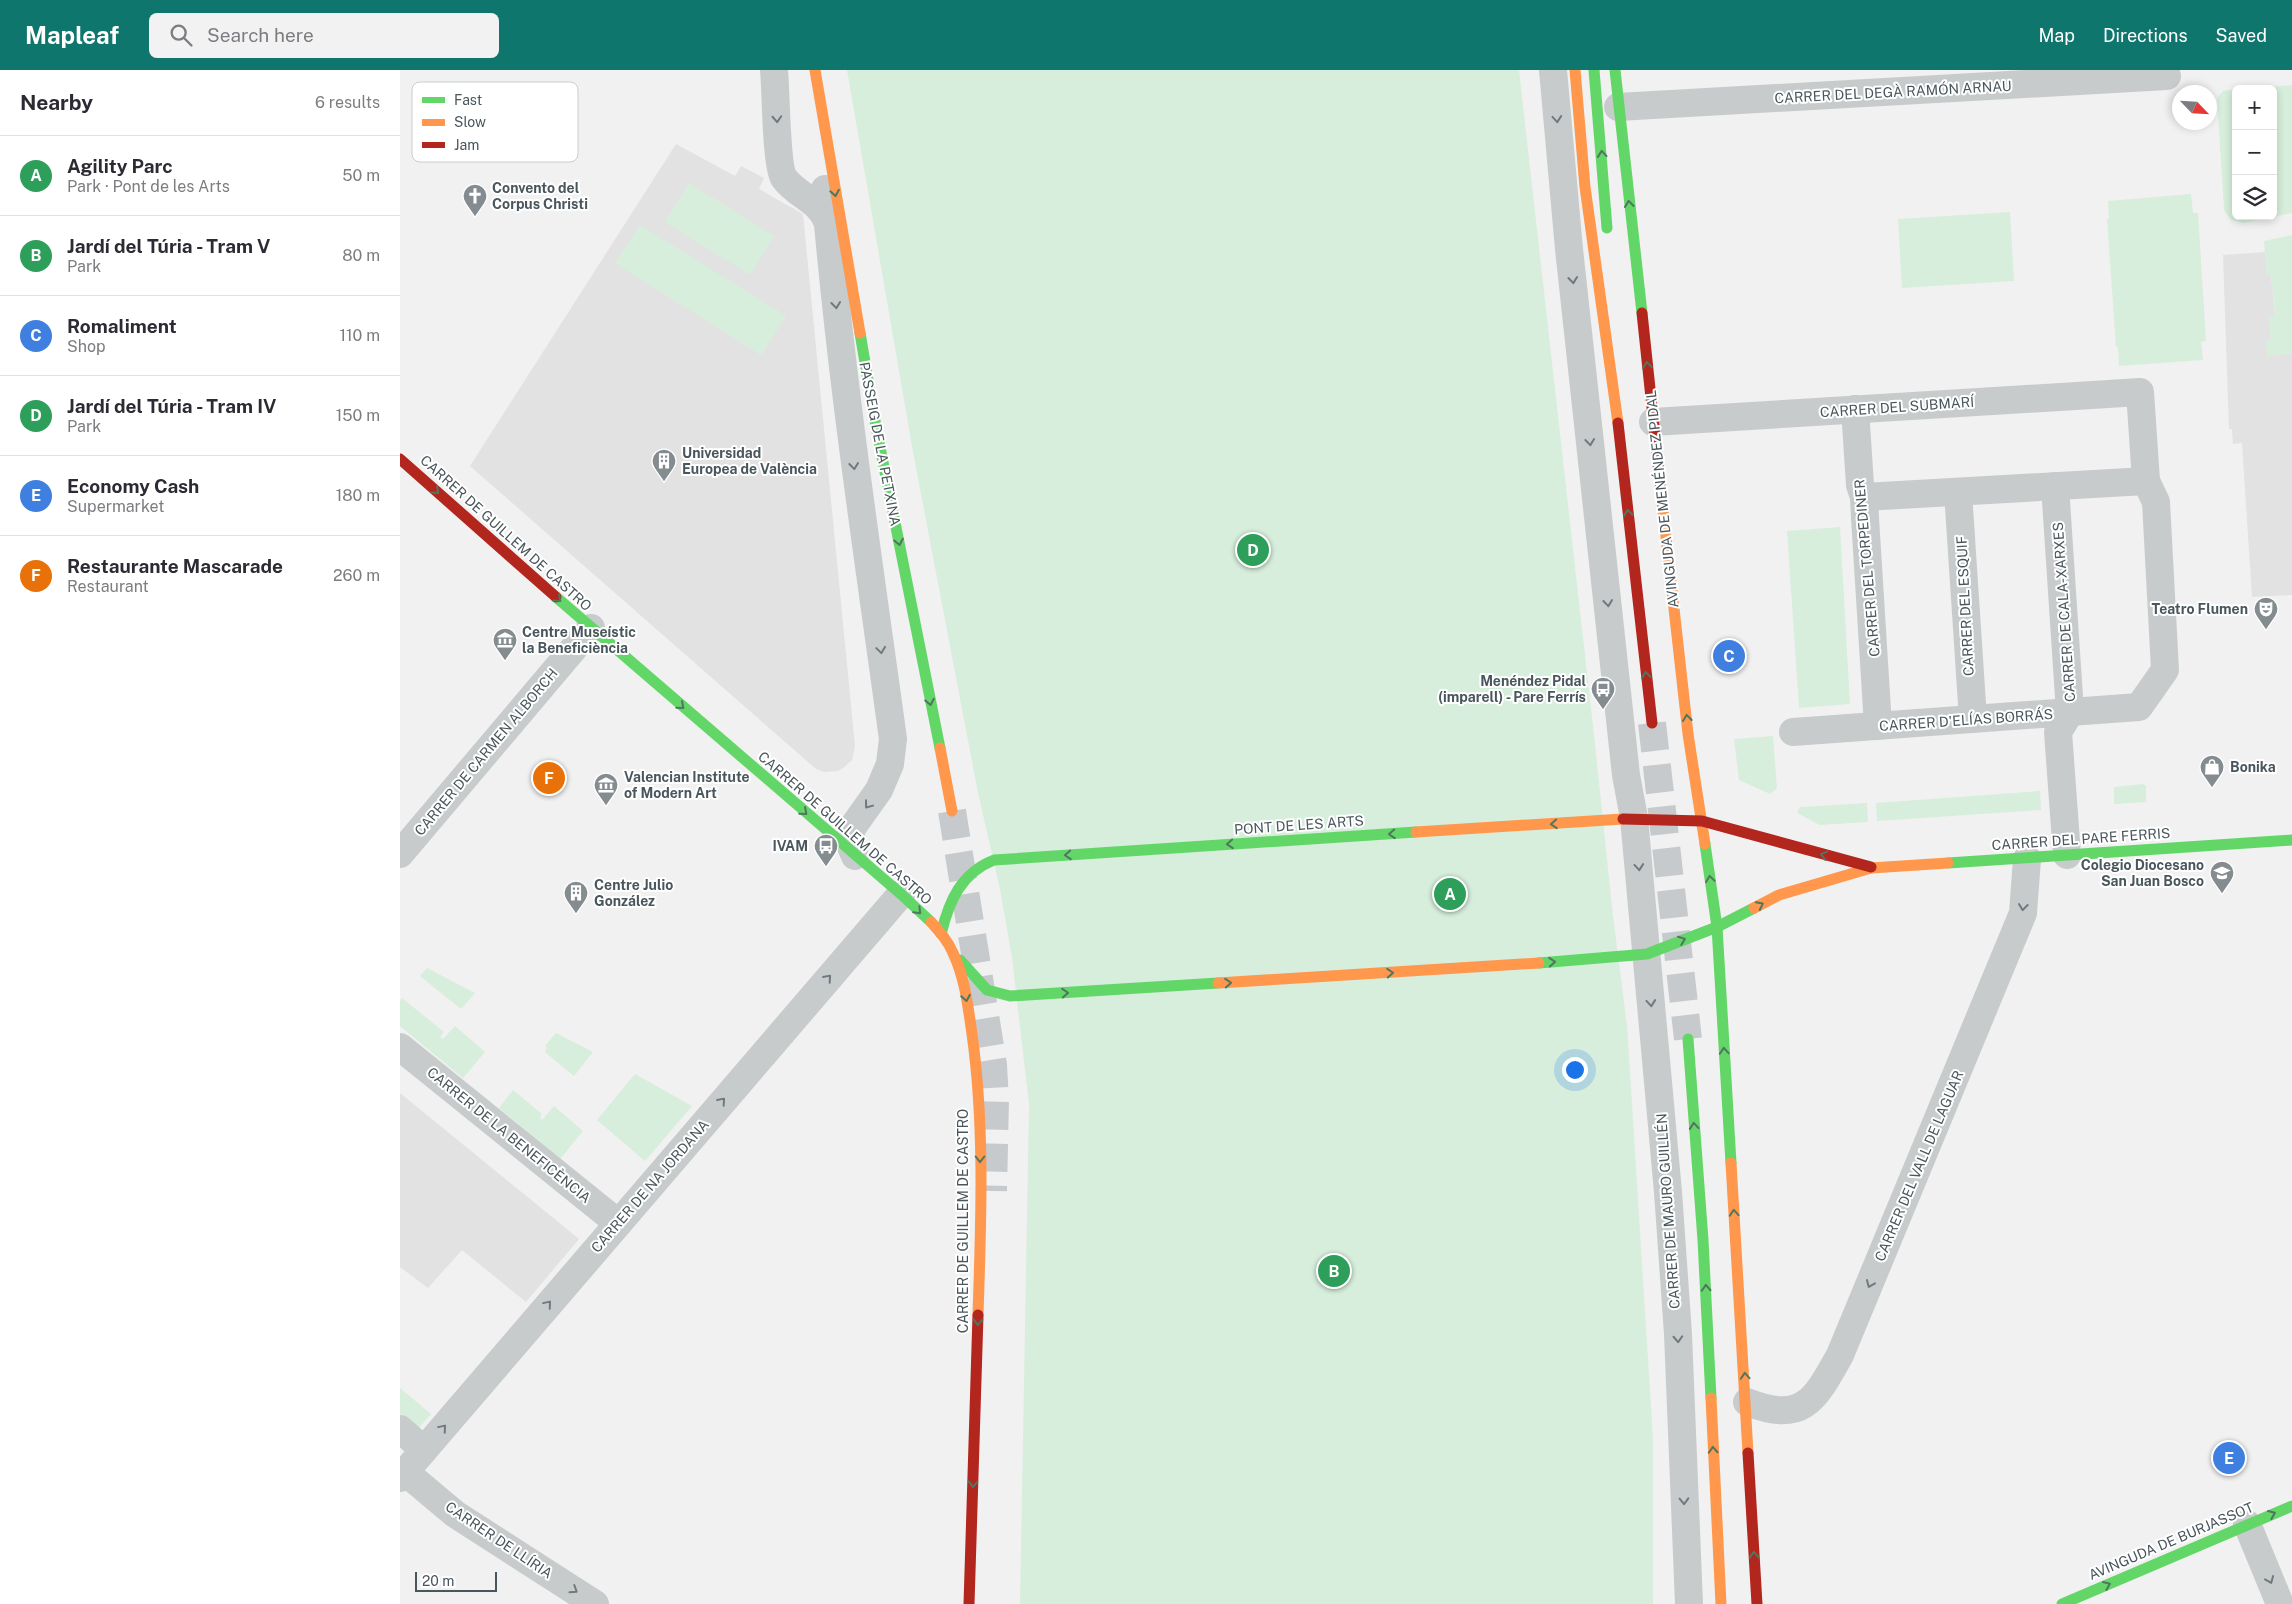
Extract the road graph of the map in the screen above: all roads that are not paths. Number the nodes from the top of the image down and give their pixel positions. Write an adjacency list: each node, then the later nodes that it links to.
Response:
1 (774, 70): 9 (street, PASSEIG DE LA PETXINA, one-way to 9)
2 (1553, 70): 27 (street, one-way to 27)
3 (1575, 70): 14 (main road)
4 (1594, 70): 10 (main road, one-way to 4)
5 (1615, 70): 8 (main road, AVINGUDA DE MENÉNDEZ PIDAL)
6 (815, 73): 9 (street, PASSEIG DE LA PETXINA); 26 (main road, PASSEIG DE LA PETXINA, one-way to 26)
7 (2167, 76): 8 (street, CARRER DEL DEGÀ RAMÓN ARNAU)
8 (1618, 107): 13 (main road, AVINGUDA DE MENÉNDEZ PIDAL, one-way to 8)
9 (827, 222): 32 (street, PASSEIG DE LA PETXINA, one-way to 32)
10 (1608, 243)
11 (1610, 282): 14 (main road)
12 (1855, 410): 13 (street, CARRER DEL SUBMARÍ); 16 (street, CARRER DEL SUBMARÍ); 19 (street, CARRER DEL TORPEDINER)
13 (1653, 422): 28 (main road, AVINGUDA DE MENÉNDEZ PIDAL, one-way to 13)
14 (1619, 429): 23 (main road, one-way to 14)
15 (400, 459): 20 (main road, CARRER DE GUILLEM DE CASTRO, one-way to 20)
16 (2146, 481): 17 (street); 21 (street, CARRER D'ELÍAS BORRÁS)
17 (2055, 486): 18 (street); 21 (street, CARRER DE CALA-XARXES)
18 (1958, 492): 19 (street); 22 (street, CARRER DEL ESQUIF)
19 (1864, 497): 24 (street, CARRER DEL TORPEDINER)
20 (591, 628): 30 (street, CARRER DE CARMEN ALBORCH); 32 (main road, CARRER DE GUILLEM DE CASTRO, one-way to 32)
21 (2070, 712): 22 (street, CARRER D'ELÍAS BORRÁS); 31 (street, CARRER DE CALA-XARXES)
22 (1972, 719): 24 (street, CARRER D'ELÍAS BORRÁS)
23 (1652, 723)
24 (1878, 726): 25 (street, CARRER D'ELÍAS BORRÁS)
25 (1793, 732)
26 (952, 811)
27 (1634, 818): 28 (main road, PONT DE LES ARTS); 37 (main road, PONT DE LES ARTS, one-way to 37); 39 (street, CARRER DE MAURO GUILLÉN, one-way to 39)
28 (1702, 821): 34 (main road, CARRER DEL PARE FERRIS, one-way to 28); 36 (main road, AVINGUDA DE MENÉNDEZ PIDAL, one-way to 28)
29 (2292, 840): 31 (main road, CARRER DEL PARE FERRIS)
30 (400, 854)
31 (2068, 855): 33 (main road, CARRER DEL PARE FERRIS)
32 (855, 856): 35 (main road, CARRER DE GUILLEM DE CASTRO)
33 (2027, 859): 34 (main road, CARRER DEL PARE FERRIS); 43 (street, CARRER DEL VALL DE LAGUAR, one-way to 43)
34 (1871, 868): 36 (main road, CARRER DEL PARE FERRIS, one-way to 34)
35 (901, 894): 37 (main road, CARRER DE GUILLEM DE CASTRO, one-way to 37); 42 (street, CARRER DE NA JORDANA, one-way to 35)
36 (1717, 927): 39 (main road, one-way to 36); 43 (main road, one-way to 36)
37 (941, 934): 38 (main road, CARRER DE GUILLEM DE CASTRO)
38 (953, 951): 39 (main road, one-way to 39); 50 (main road, CARRER DE GUILLEM DE CASTRO, one-way to 50)
39 (1647, 954): 51 (street, CARRER DE MAURO GUILLÉN, one-way to 51)
40 (1688, 1039): 52 (main road, one-way to 40)
41 (400, 1048): 42 (street, CARRER DE LA BENEFICÈNCIA)
42 (618, 1223): 45 (street, CARRER DE NA JORDANA, one-way to 42)
43 (1746, 1402): 53 (main road, one-way to 43)
44 (400, 1429): 45 (street)
45 (424, 1450): 46 (street, CARRER DE NA JORDANA)
46 (403, 1475): 49 (street, CARRER DE LLÍRIA, one-way to 49)
47 (2292, 1506): 48 (main road, AVINGUDA DE BURJASSOT, one-way to 47)
48 (2247, 1524): 54 (main road, AVINGUDA DE BURJASSOT, one-way to 48); 55 (street, one-way to 55)
49 (595, 1604)
50 (969, 1604)
51 (1689, 1604)
52 (1721, 1604)
53 (1757, 1604)
54 (2062, 1604)
55 (2280, 1604)

